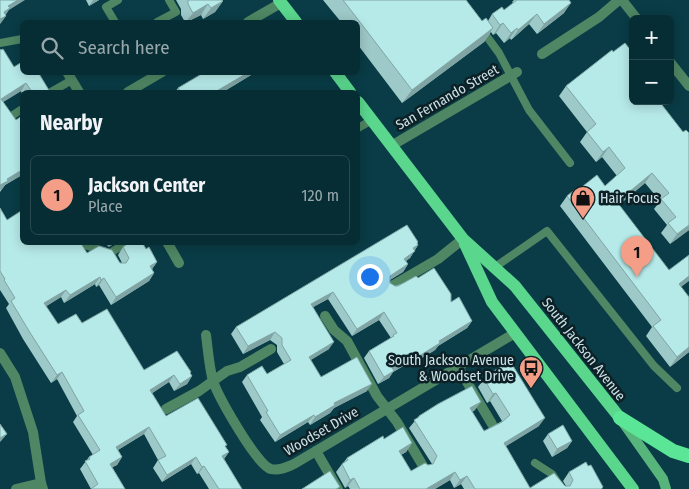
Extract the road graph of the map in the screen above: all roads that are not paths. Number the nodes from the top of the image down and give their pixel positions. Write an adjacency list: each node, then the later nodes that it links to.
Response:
1 (118, 0): 7 (lane)
2 (169, 0): 8 (lane)
3 (618, 0): 14 (street)
4 (622, 0): 6 (street)
5 (280, 1): 9 (street); 10 (main road)
6 (634, 15)
7 (114, 20)
8 (161, 20)
9 (251, 20)
10 (294, 20)
11 (477, 23): 16 (lane)
12 (20, 39): 13 (lane)
13 (0, 43)
14 (542, 54)
15 (674, 67): 20 (street)
16 (515, 73): 30 (street, San Fernando Street); 31 (lane)
17 (157, 75): 23 (street)
18 (337, 75): 24 (main road)
19 (69, 76): 21 (lane); 22 (street)
20 (689, 86)
21 (52, 90)
22 (78, 90)
23 (131, 90)
24 (348, 90)
25 (360, 105): 28 (main road, South Jackson Avenue)
26 (20, 110): 27 (lane)
27 (13, 115)
28 (372, 120): 29 (lane); 30 (main road, South Jackson Avenue)
29 (360, 127)
30 (391, 146): 32 (main road, South Jackson Avenue)
31 (570, 163)
32 (463, 239): 39 (main road, South Jackson Avenue); 40 (street); 42 (main road, South Jackson Avenue)
33 (84, 245): 36 (lane)
34 (123, 245): 36 (lane)
35 (169, 245): 37 (street)
36 (110, 253): 38 (lane)
37 (179, 263)
38 (118, 266)
39 (495, 267): 48 (lane); 51 (main road, South Jackson Avenue)
40 (390, 287)
41 (325, 316): 50 (street)
42 (515, 333): 46 (street, Woodset Drive); 61 (main road, South Jackson Avenue)
43 (206, 335): 47 (street, Woodset Drive)
44 (271, 349): 47 (street)
45 (0, 353): 57 (street)
46 (458, 366): 50 (street, Woodset Drive); 52 (street)
47 (213, 381): 49 (street); 53 (street, Woodset Drive)
48 (677, 388)
49 (166, 409)
50 (387, 409): 53 (street, Woodset Drive); 56 (street)
51 (620, 418): 54 (highway); 62 (main road, South Jackson Avenue)
52 (492, 424)
53 (316, 451): 59 (street)
54 (689, 456)
55 (535, 463): 60 (lane)
56 (423, 466)
57 (42, 486): 58 (street)
58 (16, 489)
59 (338, 489)
60 (562, 489)
61 (633, 489)
62 (666, 489)

